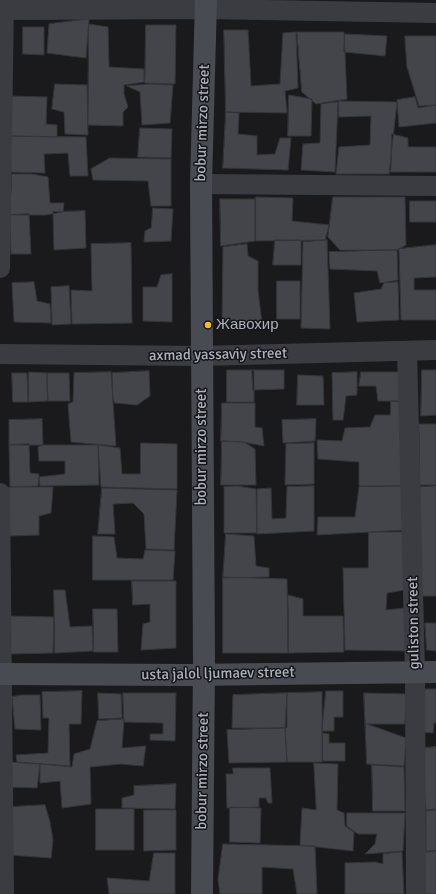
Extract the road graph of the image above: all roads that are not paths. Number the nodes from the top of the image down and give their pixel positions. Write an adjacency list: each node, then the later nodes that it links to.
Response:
1 (206, 5): 2 (street); 3 (street); 4 (street, bobur mirzo street)
2 (3, 7): 6 (street)
3 (436, 13)
4 (201, 184): 5 (street); 10 (street, bobur mirzo street)
5 (436, 186)
6 (0, 268)
7 (436, 350): 8 (street, axmad yassaviy street)
8 (407, 351): 10 (street, axmad yassaviy street); 12 (street, guliston street)
9 (0, 354): 10 (street, axmad yassaviy street)
10 (201, 356): 14 (street, bobur mirzo street)
11 (0, 493): 13 (street)
12 (426, 672): 14 (street, usta jalol ljumaev street); 17 (street, guliston street)
13 (1, 674): 14 (street, usta jalol ljumaev street); 15 (street)
14 (204, 674): 16 (street, bobur mirzo street)
15 (4, 894)
16 (202, 894)
17 (416, 894)

